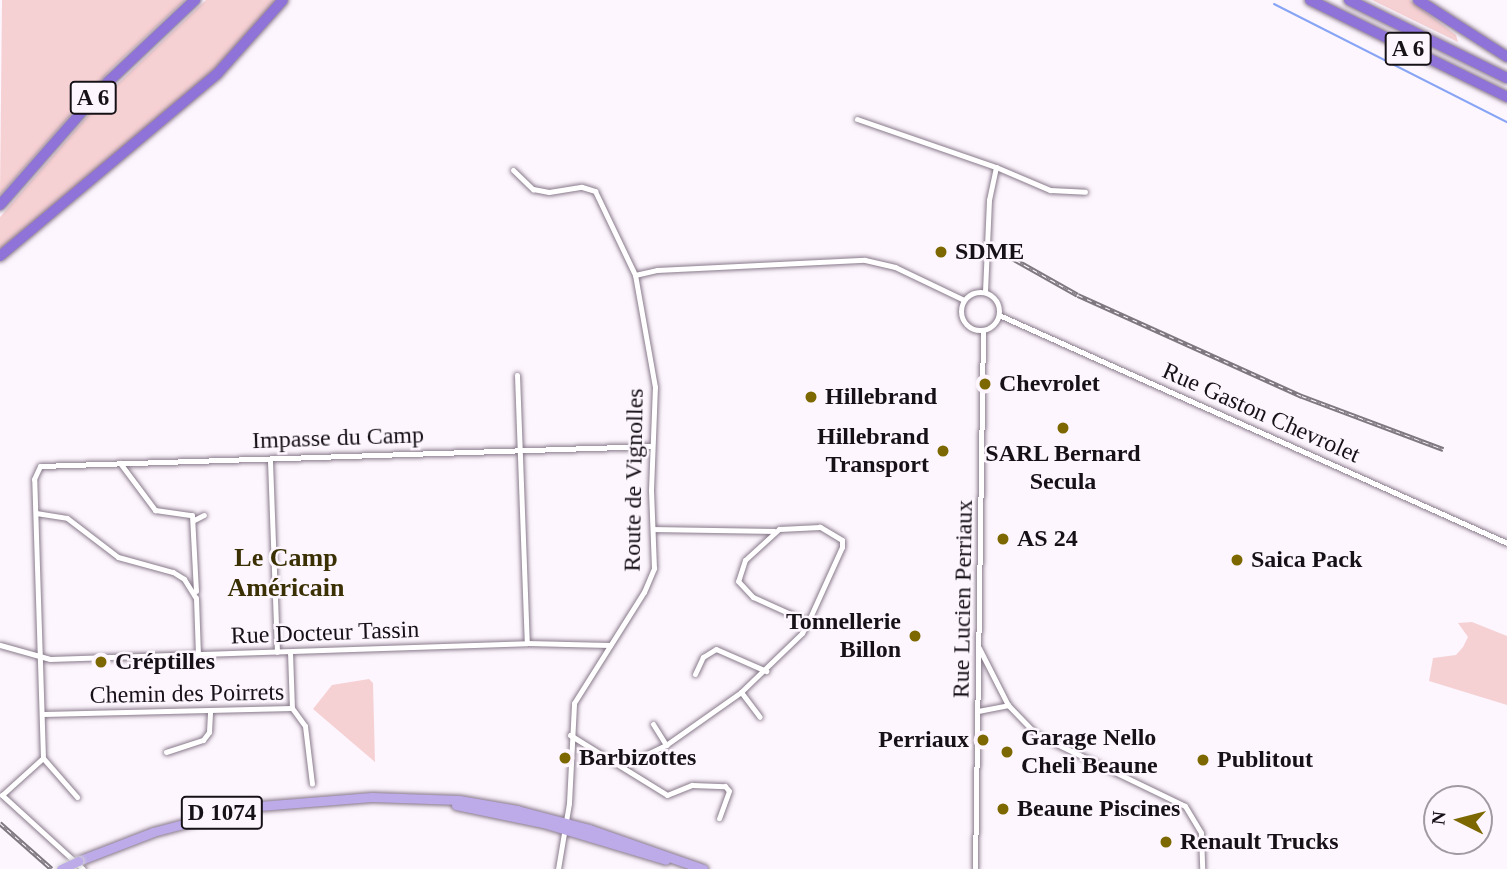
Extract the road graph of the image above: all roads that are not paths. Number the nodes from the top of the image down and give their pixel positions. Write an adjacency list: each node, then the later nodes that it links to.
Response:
1 (195, 0): 13 (highway, A 6)
2 (282, 0): 14 (highway)
3 (1310, 0): 8 (highway, A 6)
4 (1349, 0): 7 (highway)
5 (1418, 0): 6 (highway, A 6)
6 (1507, 57)
7 (1507, 78)
8 (1507, 97)
9 (857, 119): 10 (street)
10 (996, 167): 12 (street); 16 (street)
11 (513, 170): 15 (street, Route de Vignolles)
12 (1086, 192)
13 (0, 205)
14 (0, 256)
15 (636, 278): 17 (street); 21 (street, Route de Vignolles)
16 (985, 292): 17 (street); 18 (street)
17 (964, 300): 19 (street)
18 (999, 314): 19 (street); 30 (street, Rue Gaston Chevrolet)
19 (983, 330): 36 (street, Rue Lucien Perriaux)
20 (517, 374): 22 (street)
21 (652, 446): 22 (street, Impasse du Camp); 28 (street, Route de Vignolles)
22 (520, 449): 23 (street, Impasse du Camp); 33 (street)
23 (270, 461): 24 (street, Impasse du Camp); 37 (street)
24 (120, 463): 25 (street, Impasse du Camp); 27 (street)
25 (36, 513): 31 (street); 40 (street)
26 (204, 515): 27 (street)
27 (194, 520): 31 (street)
28 (653, 529): 29 (street); 35 (street, Route de Vignolles)
29 (774, 531): 32 (street); 32 (street)
30 (1507, 543)
31 (196, 598): 39 (street)
32 (808, 622): 41 (street)
33 (527, 643): 35 (street, Rue Docteur Tassin); 38 (street, Rue Docteur Tassin)
34 (0, 645): 40 (street, Rue Docteur Tassin)
35 (610, 645): 51 (street, Route de Vignolles)
36 (979, 648): 44 (street); 47 (street, Rue Lucien Perriaux)
37 (277, 652): 38 (street, Rue Docteur Tassin); 39 (street, Rue Docteur Tassin)
38 (290, 652): 45 (street)
39 (198, 654): 40 (street, Rue Docteur Tassin)
40 (40, 659): 48 (street)
41 (766, 671): 42 (street); 43 (street)
42 (695, 674)
43 (741, 692): 49 (street); 52 (street)
44 (1008, 705): 47 (street); 65 (street)
45 (292, 708): 46 (street, Chemin des Poirrets); 56 (street, Chemin des Poirrets)
46 (210, 710): 48 (street, Chemin des Poirrets); 53 (street)
47 (978, 711): 64 (street, Rue Lucien Perriaux)
48 (43, 714): 54 (street)
49 (760, 717)
50 (653, 724): 52 (street)
51 (570, 735): 55 (street); 59 (street, Route de Vignolles)
52 (666, 745): 55 (street)
53 (166, 752)
54 (43, 758): 57 (street); 60 (street)
55 (624, 765): 58 (street)
56 (312, 784)
57 (77, 797)
58 (719, 818)
59 (566, 826): 60 (main road, D 1074); 62 (street, Route de Vignolles); 63 (main road, D 1074)
60 (80, 865): 61 (main road, D 1074, bridge)
61 (61, 869)
62 (558, 869)
63 (703, 869)
64 (975, 869)
65 (1202, 869)

